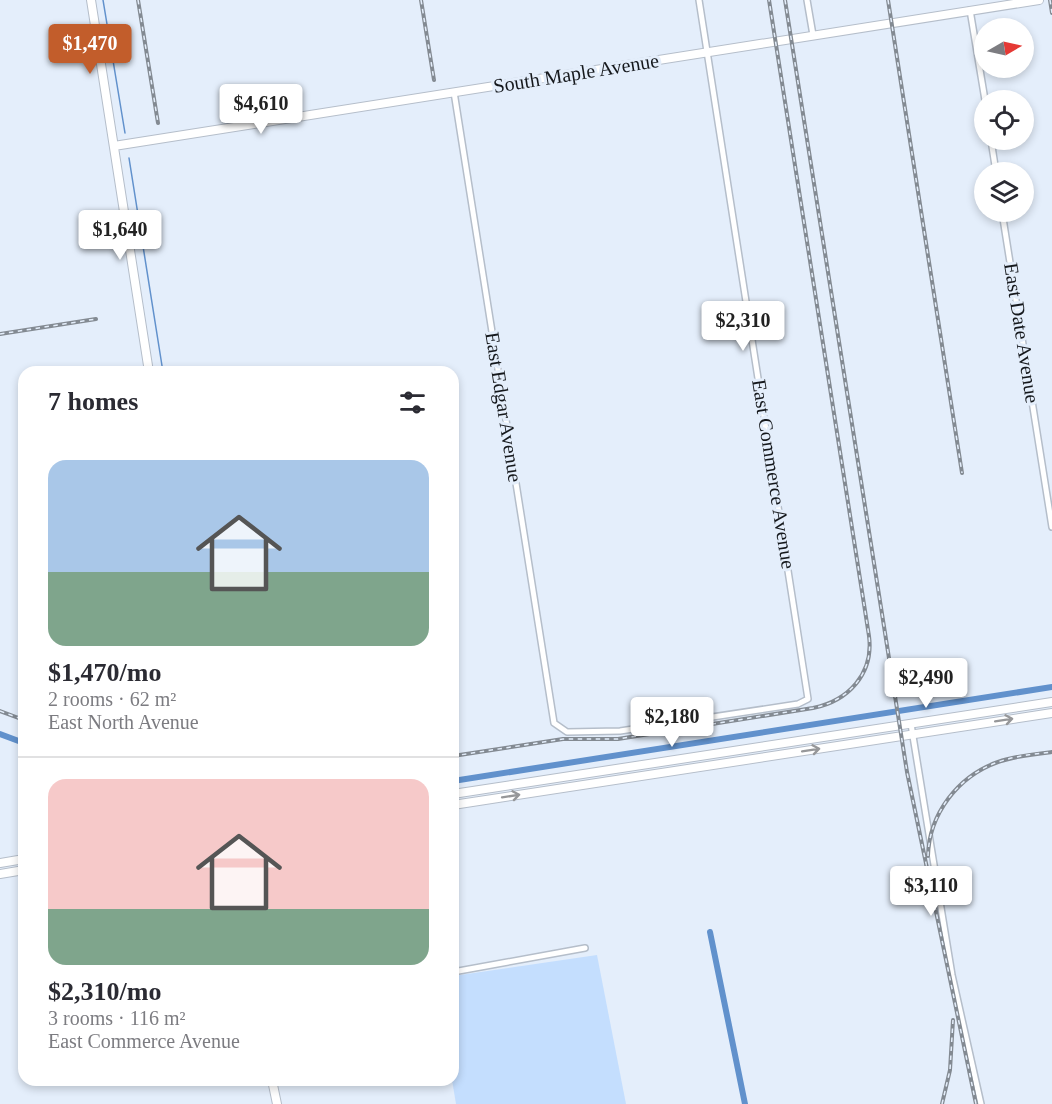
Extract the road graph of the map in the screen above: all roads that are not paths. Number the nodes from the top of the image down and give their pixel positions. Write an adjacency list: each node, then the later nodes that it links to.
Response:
1 (91, 0): 10 (street)
2 (699, 0): 7 (street, East Commerce Avenue)
3 (807, 0): 6 (street)
4 (1039, 0): 5 (street, South Maple Avenue)
5 (970, 10): 6 (street, South Maple Avenue); 8 (street)
6 (813, 35): 7 (street, South Maple Avenue)
7 (708, 52): 9 (street, South Maple Avenue); 16 (street, East Commerce Avenue)
8 (983, 90)
9 (454, 92): 10 (street, South Maple Avenue); 16 (street, East Edgar Avenue)
10 (114, 146): 12 (street)
11 (1004, 222): 13 (street, East Date Avenue)
12 (148, 366)
13 (1052, 526)
14 (1052, 702): 17 (street)
15 (1052, 712): 18 (street, one-way to 15)
16 (554, 723)
17 (911, 724): 18 (street); 19 (street)
18 (913, 734): 20 (street, one-way to 18); 31 (street)
19 (562, 778): 20 (street); 21 (street)
20 (564, 788): 22 (street, one-way to 20)
21 (459, 793)
22 (459, 804)
23 (18, 860): 24 (street)
24 (0, 863)
25 (18, 871): 26 (street)
26 (0, 874)
27 (585, 948): 28 (street)
28 (459, 971)
29 (273, 1086): 30 (street)
30 (277, 1104)
31 (981, 1104)

